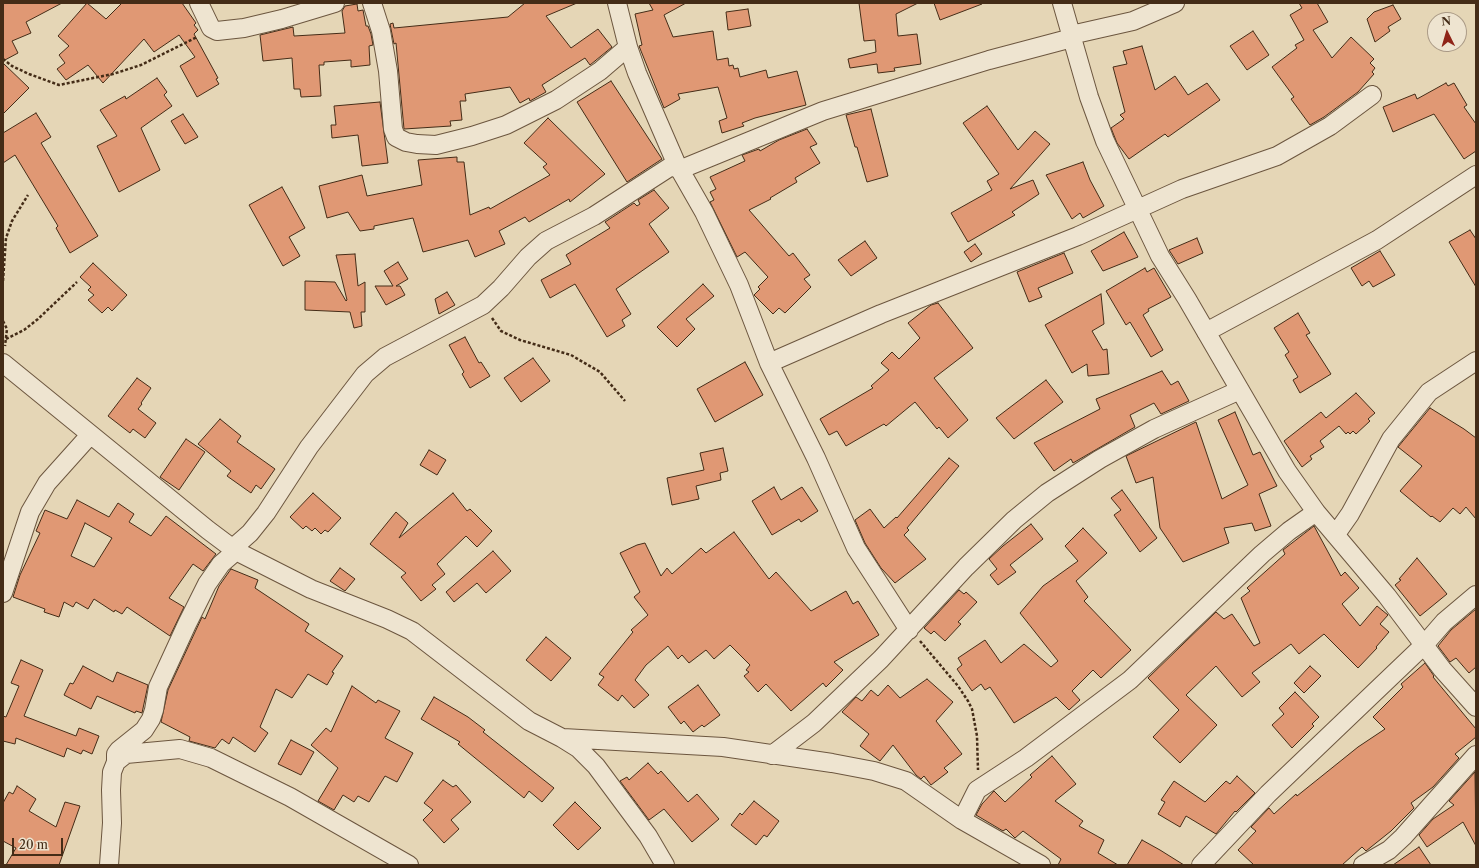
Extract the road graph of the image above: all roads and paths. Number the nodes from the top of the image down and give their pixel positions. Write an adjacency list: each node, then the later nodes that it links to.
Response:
1 (199, 3): 7 (street)
2 (335, 3): 7 (street)
3 (372, 3): 9 (street)
4 (617, 3): 9 (street)
5 (1062, 3): 8 (street)
6 (1175, 3): 8 (street)
7 (211, 28): 10 (path)
8 (1072, 36): 12 (street); 15 (street)
9 (628, 48): 12 (street)
10 (3, 59)
11 (1372, 95): 15 (street)
12 (678, 166): 18 (street); 23 (street)
13 (1476, 175): 20 (street)
14 (28, 195): 16 (path)
15 (1137, 210): 20 (street); 23 (street)
16 (3, 281)
17 (77, 282): 21 (path)
18 (483, 305): 26 (path); 30 (street)
19 (3, 320): 21 (path)
20 (1206, 332): 25 (street)
21 (6, 339): 24 (path)
22 (1476, 361): 29 (street)
23 (769, 363): 33 (street)
24 (6, 368): 27 (street)
25 (1240, 390): 28 (street); 33 (street)
26 (625, 401)
27 (90, 435): 30 (street); 31 (street)
28 (1316, 512): 29 (street); 40 (street)
29 (1336, 534): 34 (street)
30 (234, 550): 36 (street); 39 (street)
31 (3, 593)
32 (1476, 595): 34 (street)
33 (909, 630): 37 (street); 40 (path)
34 (1424, 645): 35 (street); 46 (street)
35 (1476, 707)
36 (562, 738): 37 (street); 44 (street)
37 (772, 755): 41 (street)
38 (1476, 756): 47 (street)
39 (116, 762): 42 (street); 43 (street)
40 (977, 790): 41 (street)
41 (962, 820): 45 (street)
42 (109, 865)
43 (409, 865)
44 (665, 865)
45 (1042, 865)
46 (1201, 865)
47 (1364, 865)

